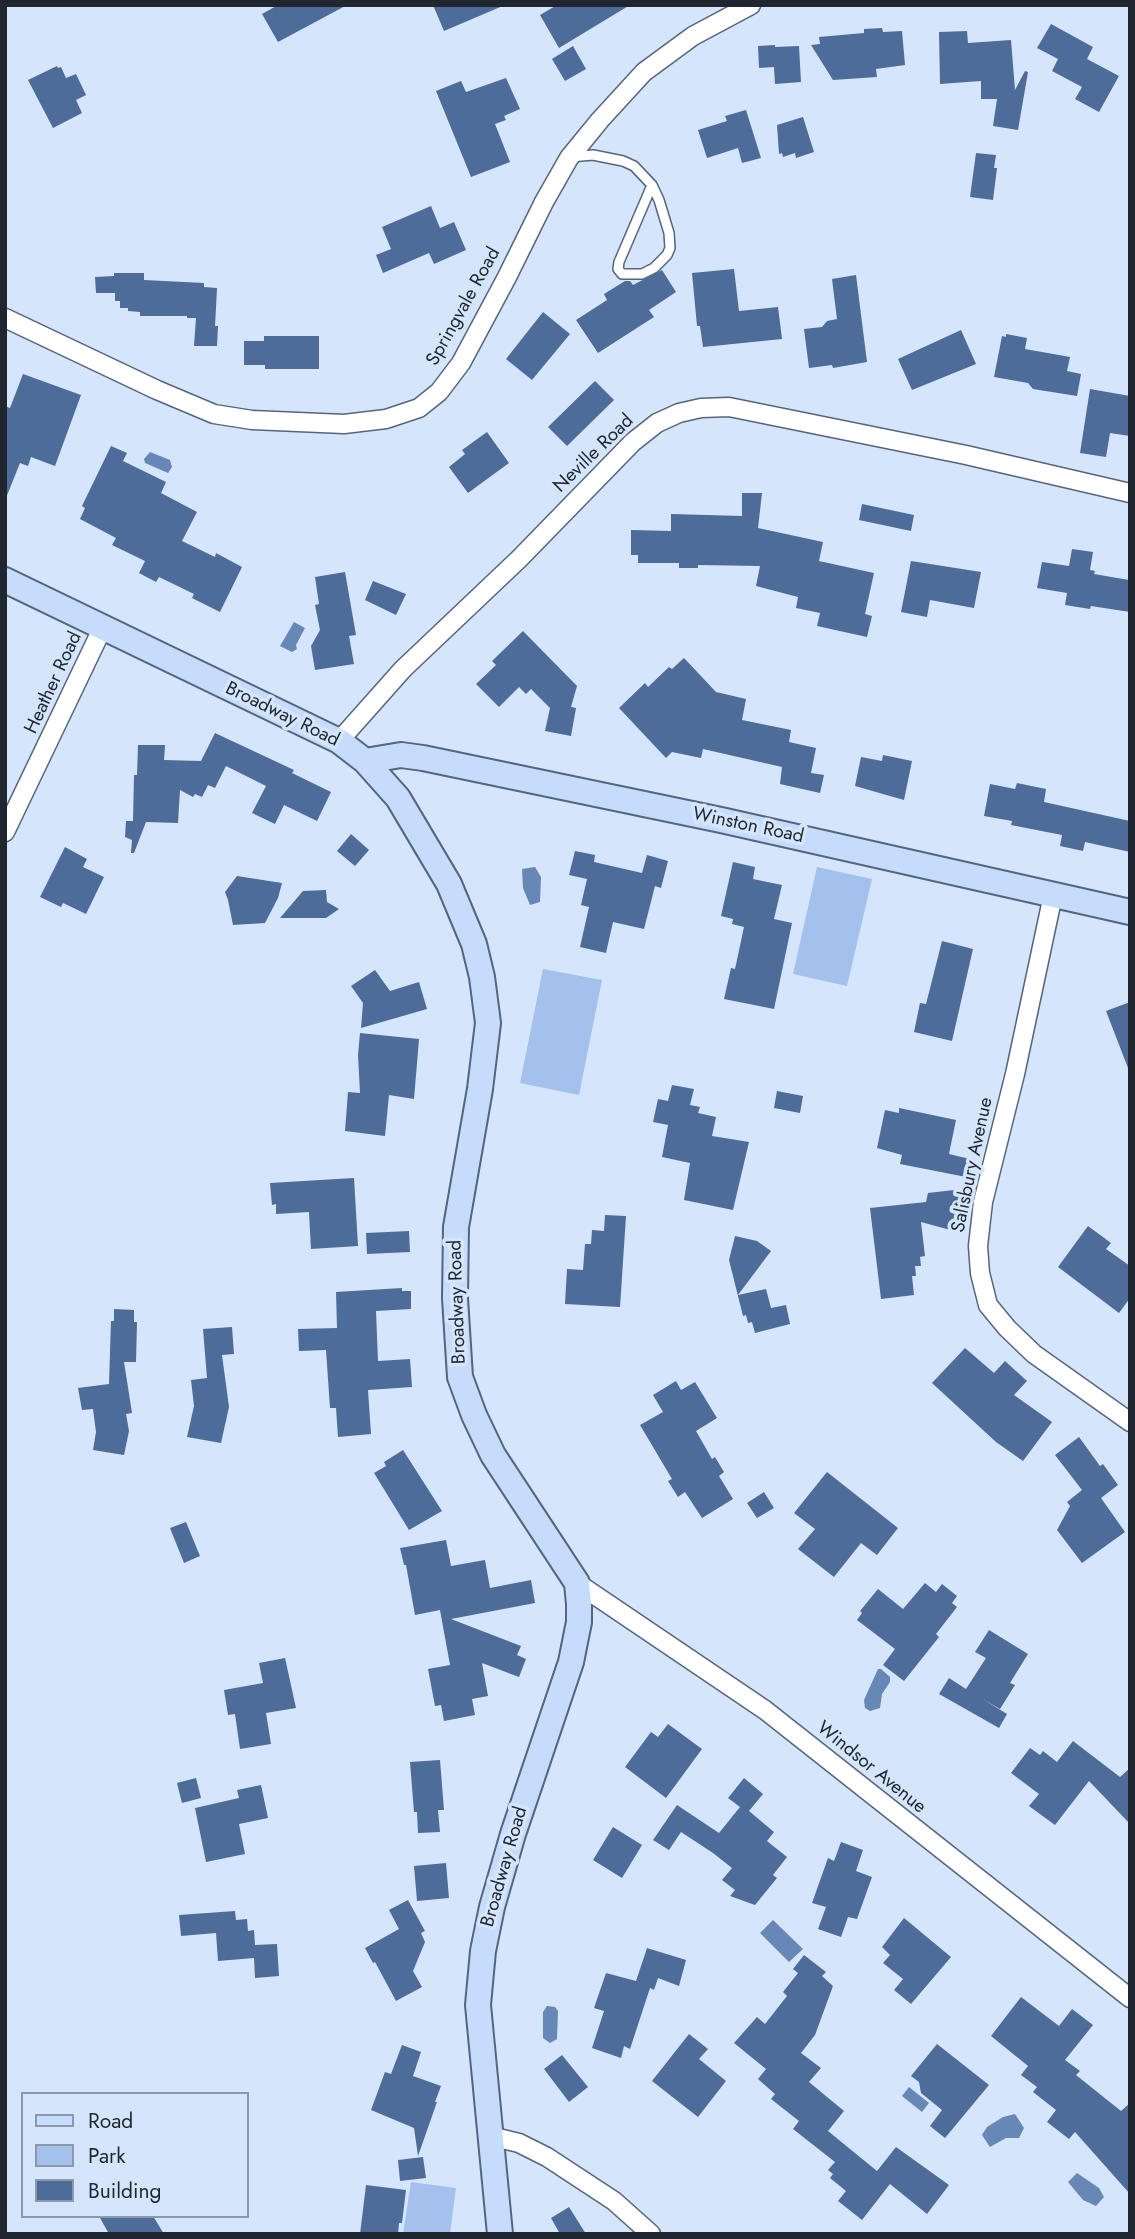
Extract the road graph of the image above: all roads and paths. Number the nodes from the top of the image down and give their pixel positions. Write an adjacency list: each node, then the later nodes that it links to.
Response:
1 (751, 5): 2 (street, Springvale Road)
2 (569, 158): 3 (lane); 4 (street, Springvale Road)
3 (652, 185): 3 (lane)
4 (5, 318)
5 (1130, 493): 8 (street, Neville Road)
6 (5, 580): 7 (street, Broadway Road)
7 (103, 627): 8 (street, Broadway Road); 10 (street, Heather Road)
8 (339, 741): 9 (street, Broadway Road)
9 (365, 761): 11 (street, Winston Road); 14 (street, Broadway Road)
10 (5, 832)
11 (1053, 895): 12 (street, Winston Road); 13 (street, Salisbury Avenue)
12 (1130, 912)
13 (1130, 1422)
14 (577, 1583): 15 (street, Windsor Avenue); 16 (street, Broadway Road)
15 (1130, 1998)
16 (490, 2136): 17 (street, Broadway Road); 18 (street)
17 (500, 2234)
18 (651, 2234)

